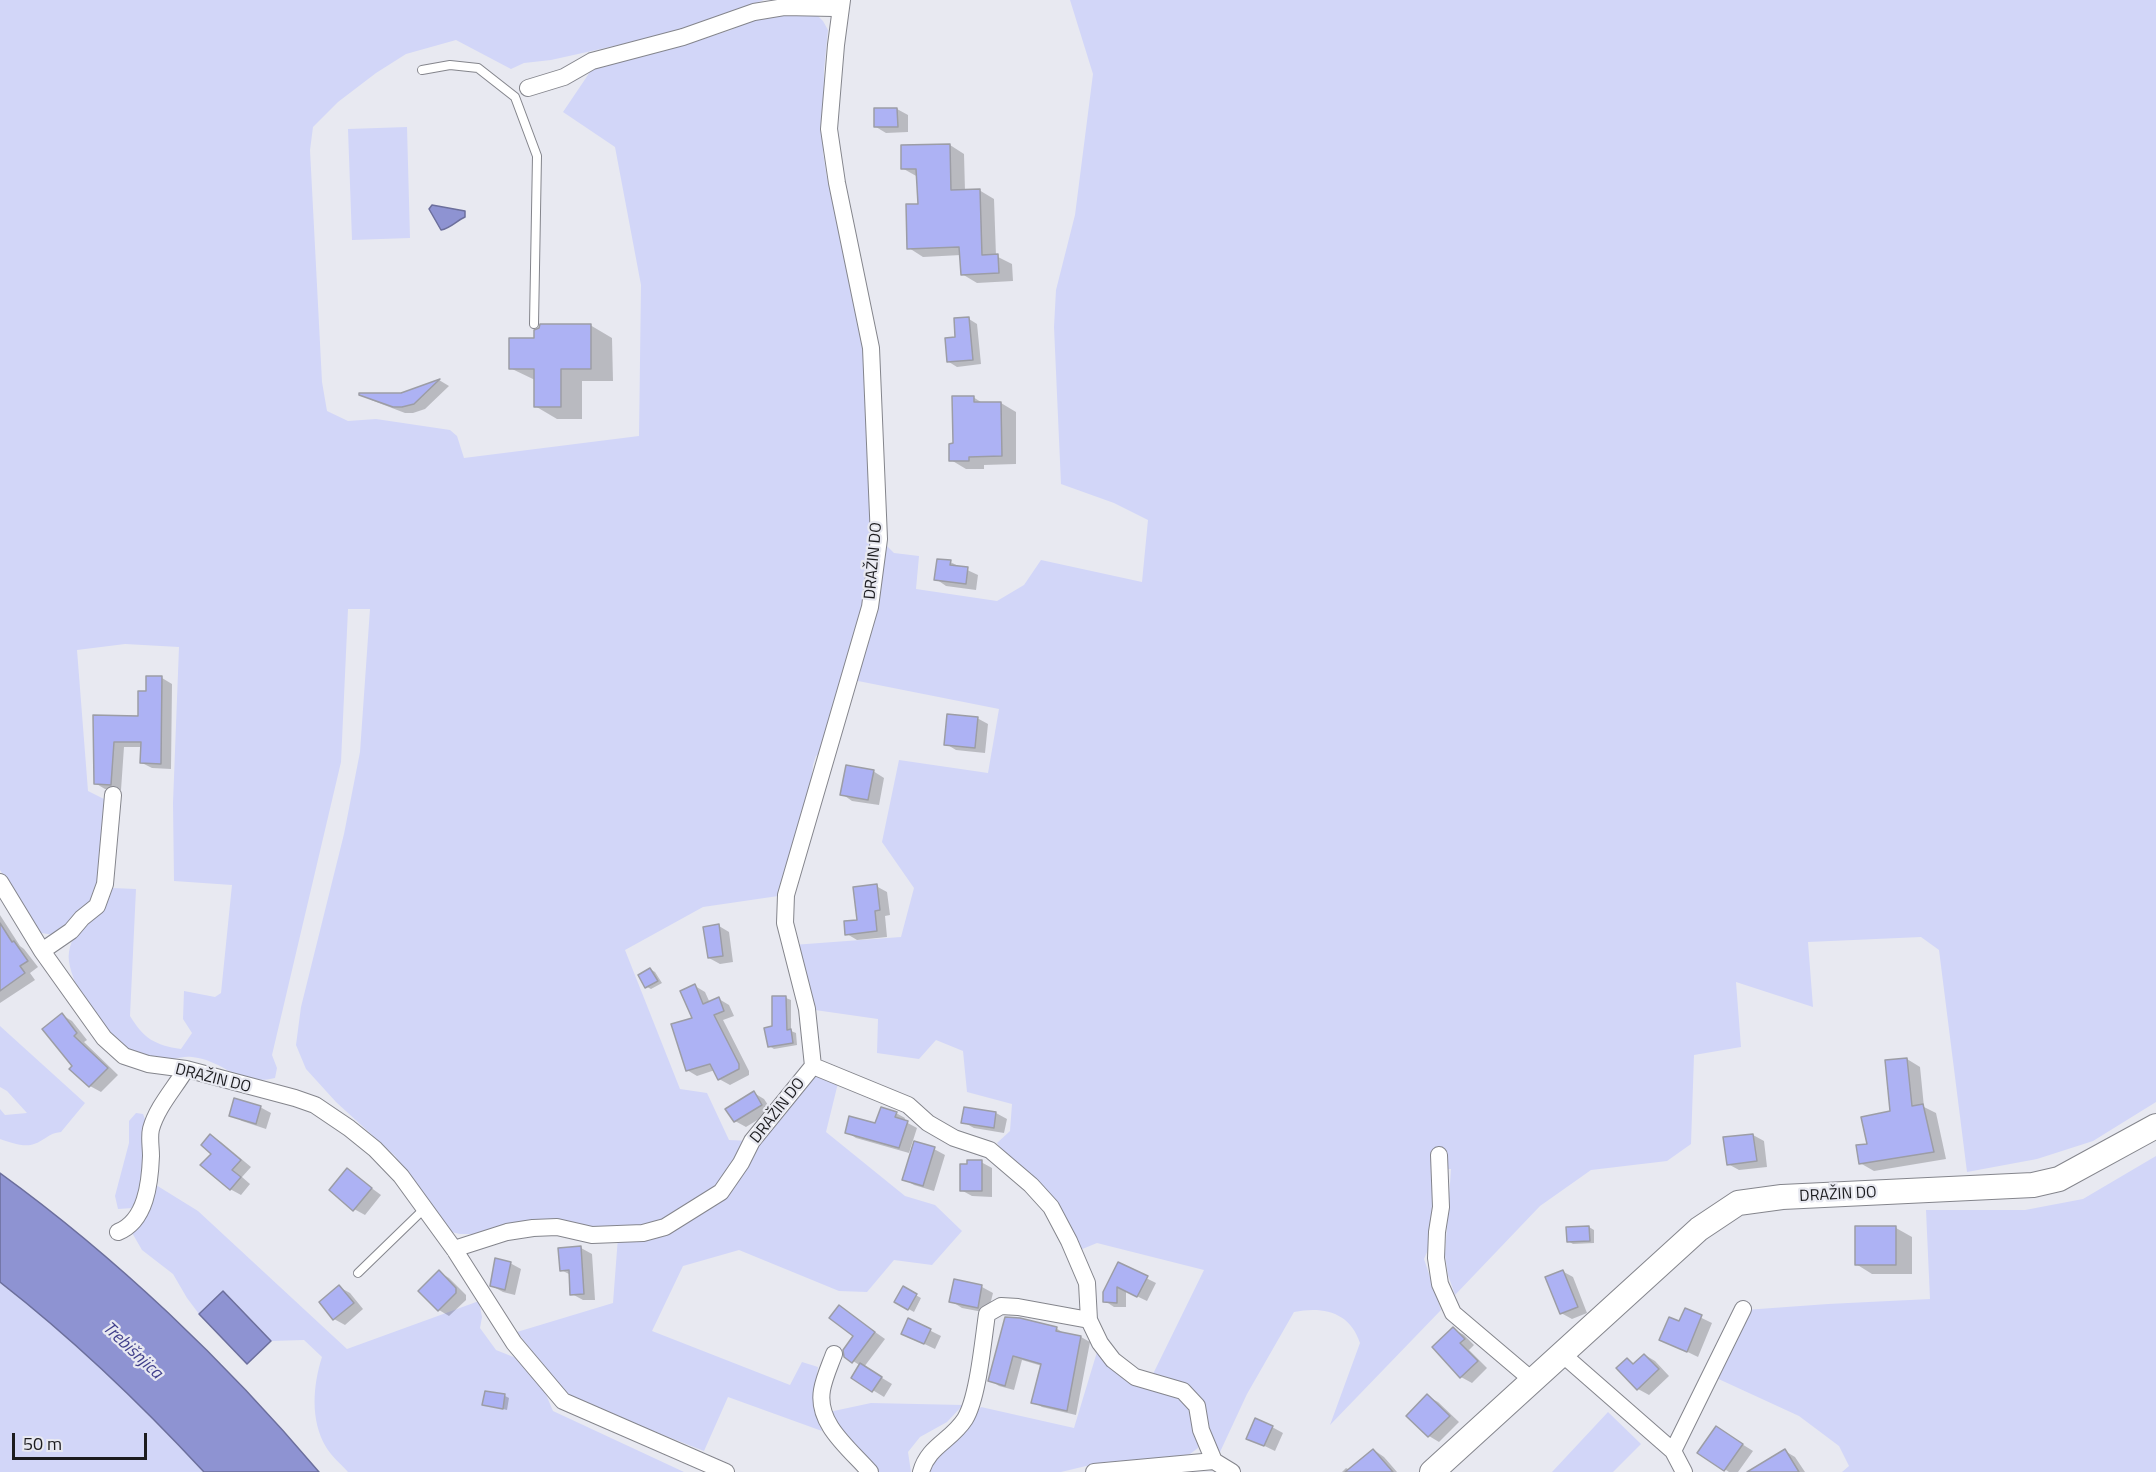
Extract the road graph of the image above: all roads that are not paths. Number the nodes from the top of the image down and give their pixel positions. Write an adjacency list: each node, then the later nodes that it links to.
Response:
1 (840, 0): 3 (street); 8 (street, DRAŽIN DO)
2 (422, 70): 3 (lane)
3 (521, 92): 4 (lane)
4 (534, 324)
5 (113, 795): 7 (street)
6 (0, 882): 7 (street, DRAŽIN DO)
7 (42, 951): 9 (street, DRAŽIN DO)
8 (813, 1066): 14 (street, DRAŽIN DO); 17 (street, DRAŽIN DO)
9 (186, 1069): 12 (street, DRAŽIN DO); 13 (street)
10 (2156, 1126): 18 (street, DRAŽIN DO)
11 (1438, 1155): 20 (street)
12 (424, 1209): 14 (street, DRAŽIN DO); 15 (lane)
13 (117, 1232)
14 (454, 1249): 23 (street, DRAŽIN DO)
15 (358, 1273)
16 (1743, 1309): 21 (street)
17 (1089, 1320): 22 (street, DRAŽIN DO); 25 (street)
18 (1561, 1353): 20 (street, DRAŽIN DO); 21 (street)
19 (834, 1354): 24 (street)
20 (1532, 1380): 28 (street, DRAŽIN DO)
21 (1673, 1451): 29 (street)
22 (1214, 1461): 26 (street); 27 (street)
23 (726, 1472)
24 (870, 1472)
25 (921, 1472)
26 (1094, 1472)
27 (1232, 1472)
28 (1432, 1472)
29 (1684, 1472)

